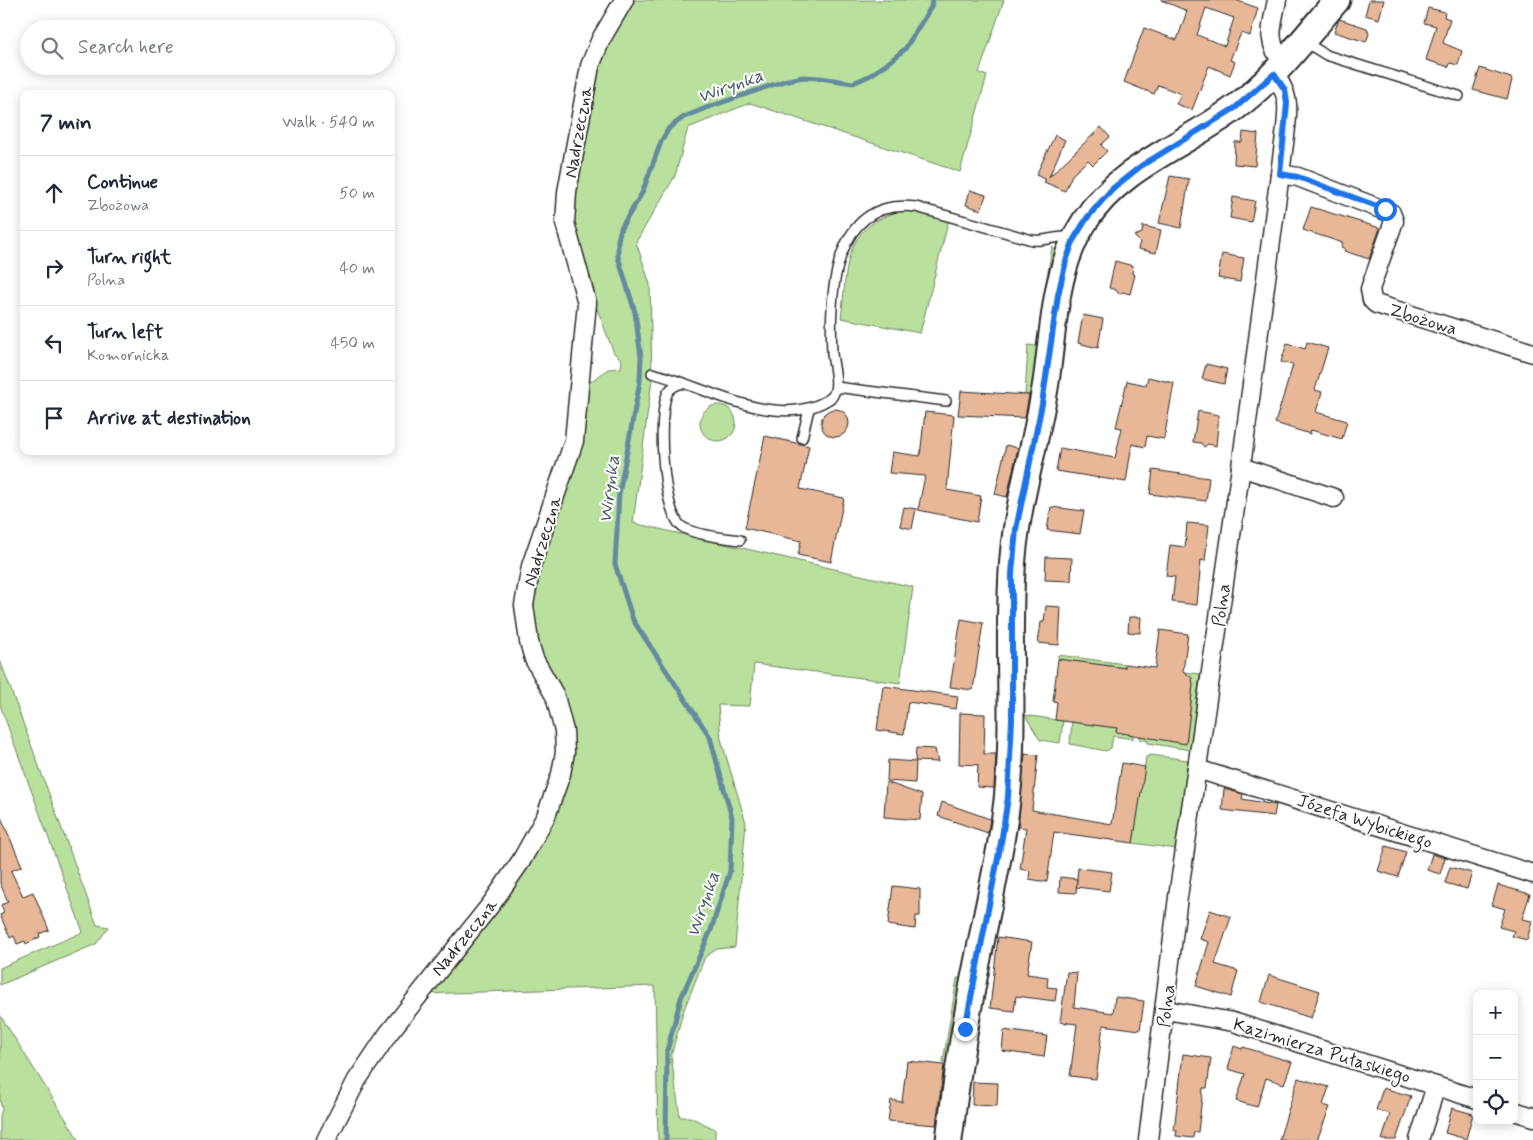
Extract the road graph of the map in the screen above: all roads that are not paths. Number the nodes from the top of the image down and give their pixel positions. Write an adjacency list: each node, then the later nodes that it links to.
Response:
1 (624, 0): 26 (street, Nadrzeczna)
2 (1277, 0): 5 (street, Polna)
3 (1337, 0): 4 (street)
4 (1303, 40): 5 (street); 6 (lane)
5 (1279, 68): 7 (street, Polna); 8 (street)
6 (1460, 96)
7 (1280, 174): 9 (street, Zbożowa); 16 (street, Polna)
8 (1074, 239): 12 (lane); 27 (street)
9 (1533, 353)
10 (652, 372): 11 (lane)
11 (685, 383): 14 (lane); 18 (lane)
12 (836, 386): 13 (lane); 14 (lane)
13 (946, 401)
14 (809, 409): 15 (lane)
15 (802, 438)
16 (1241, 468): 17 (street); 19 (street, Polna)
17 (1334, 498)
18 (740, 540)
19 (1197, 769): 20 (street, Józefa Wybickiego); 21 (street, Polna)
20 (1533, 874)
21 (1166, 1010): 22 (street, Kazimierza Pułaskiego); 28 (street, Polna)
22 (1436, 1086): 23 (street, Kazimierza Pułaskiego); 29 (street)
23 (1473, 1098)
24 (1518, 1112): 25 (street)
25 (1533, 1117)
26 (326, 1140)
27 (950, 1140)
28 (1148, 1140)
29 (1419, 1140)

